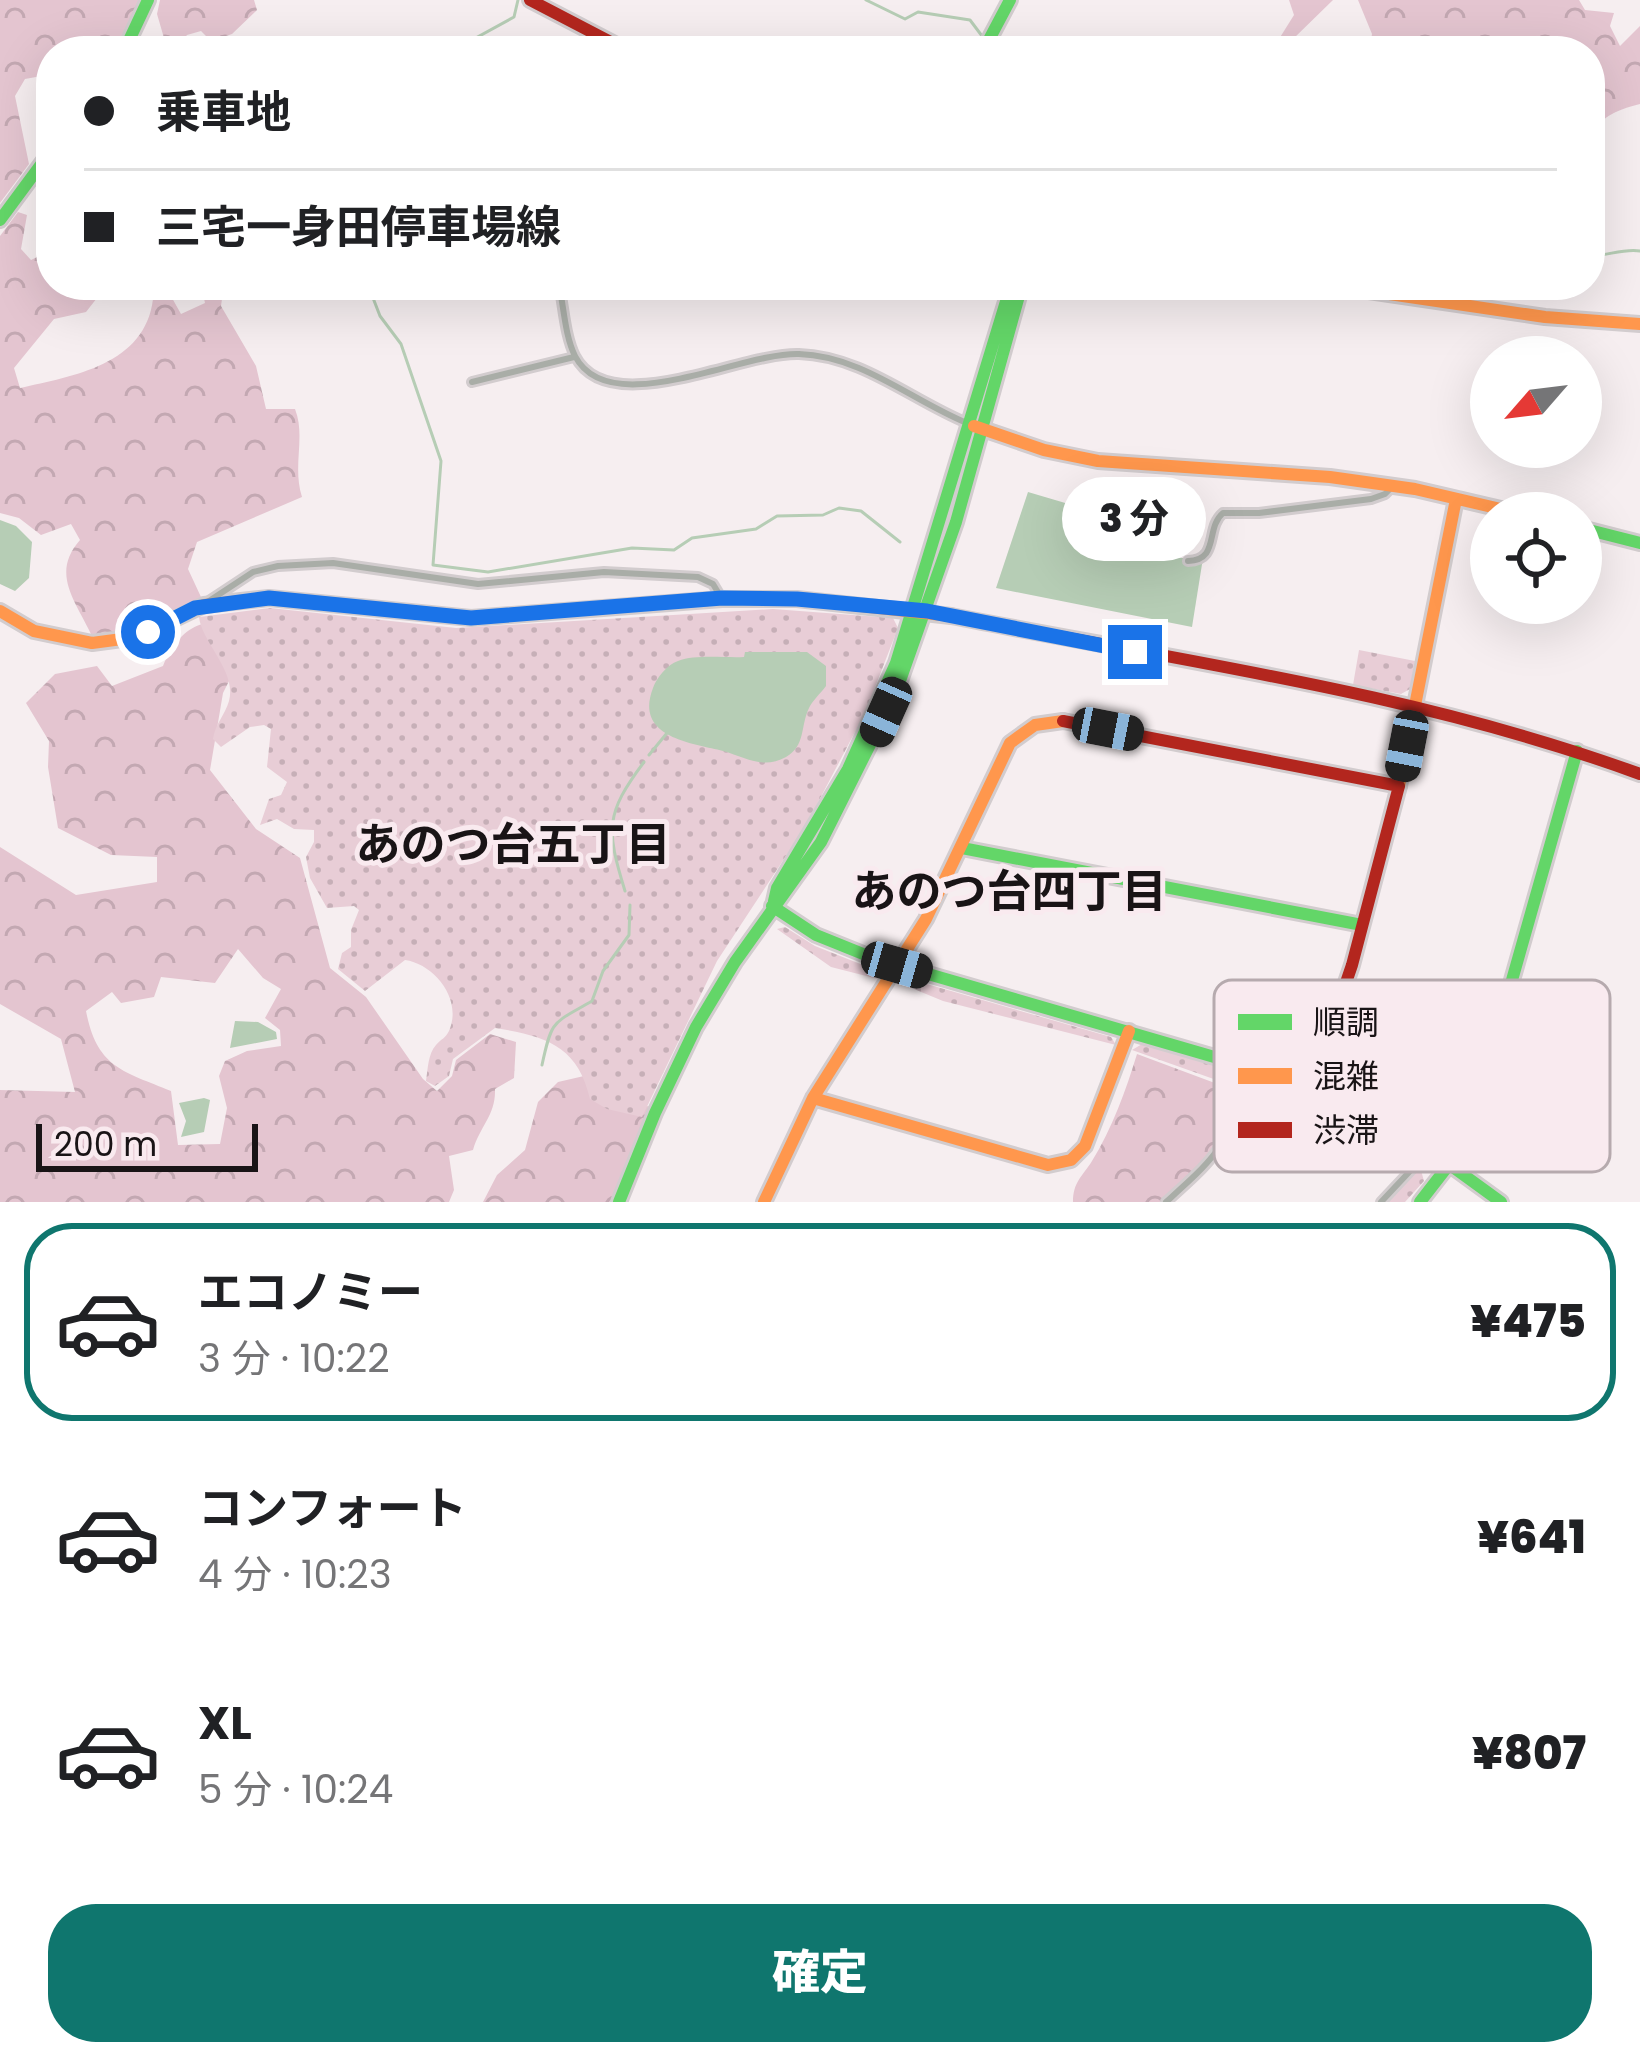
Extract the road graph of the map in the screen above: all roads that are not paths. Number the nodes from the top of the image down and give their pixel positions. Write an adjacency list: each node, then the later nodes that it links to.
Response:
1 (148, 0): 4 (main road)
2 (1010, 0): 6 (main road)
3 (534, 2): 5 (main road)
4 (131, 36)
5 (599, 36)
6 (991, 36)
7 (36, 171): 8 (main road)
8 (0, 220)
9 (563, 300): 14 (street)
10 (1007, 300): 16 (main road)
11 (1017, 300): 16 (main road)
12 (1423, 300): 13 (main road)
13 (1640, 324)
14 (575, 356): 15 (street); 16 (street)
15 (472, 382)
16 (975, 427): 17 (main road); 25 (main road)
17 (1393, 486): 18 (main road); 22 (street)
18 (1456, 499): 19 (main road); 27 (main road)
19 (1470, 502)
20 (1602, 533): 21 (main road)
21 (1640, 543)
22 (1188, 561)
23 (722, 598): 24 (main road); 24 (street); 25 (main road)
24 (204, 605): 26 (main road)
25 (921, 610): 27 (main road); 32 (main road)
26 (0, 611)
27 (1415, 707): 28 (main road); 30 (main road)
28 (1576, 751): 29 (main road); 36 (main road)
29 (1640, 774)
30 (1399, 786): 31 (main road); 33 (main road)
31 (962, 848): 33 (main road); 34 (main road)
32 (772, 906): 34 (main road); 44 (main road)
33 (1362, 925): 35 (main road)
34 (897, 965): 37 (main road); 39 (main road)
35 (1344, 980)
36 (1512, 980)
37 (1129, 1031): 38 (main road); 39 (main road)
38 (1214, 1056)
39 (813, 1098): 46 (main road)
40 (1214, 1158): 47 (street)
41 (1409, 1172): 48 (street)
42 (1444, 1172): 45 (main road)
43 (1464, 1172): 49 (main road)
44 (625, 1200)
45 (1423, 1201)
46 (764, 1202)
47 (1166, 1202)
48 (1381, 1202)
49 (1502, 1202)

